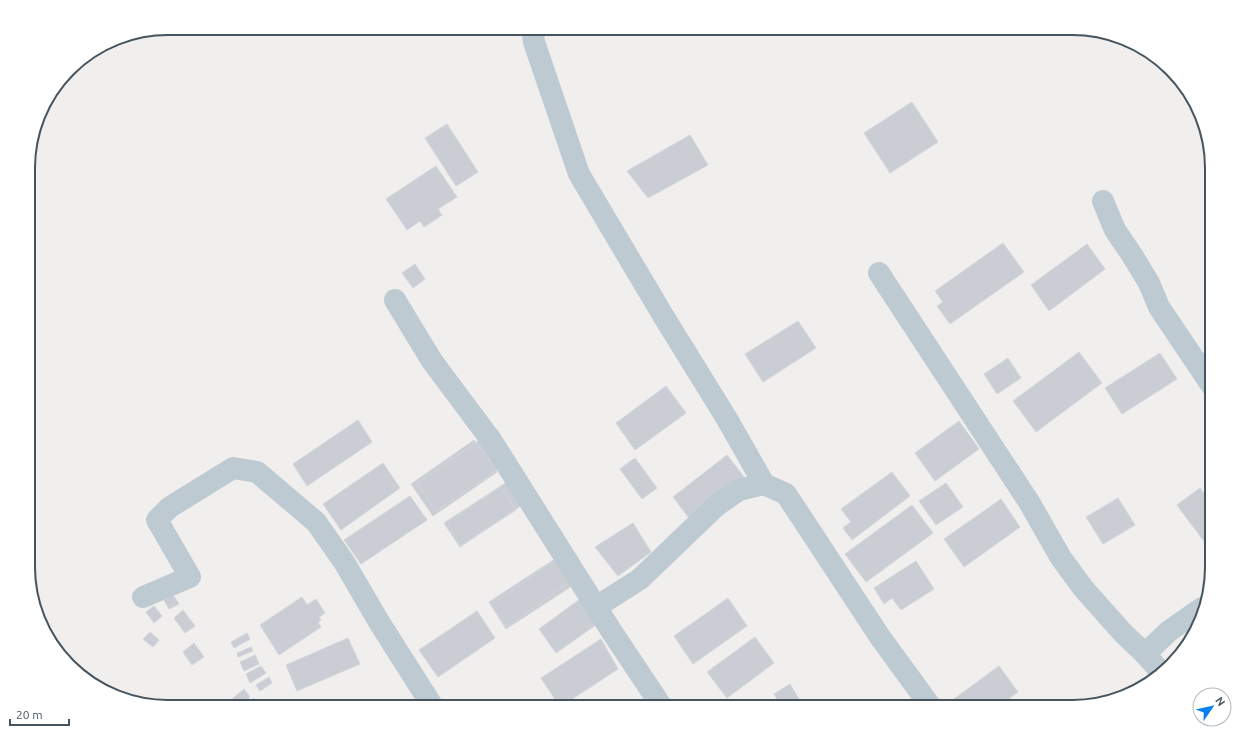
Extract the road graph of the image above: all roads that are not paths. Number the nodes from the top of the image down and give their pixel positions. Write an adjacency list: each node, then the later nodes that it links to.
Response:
1 (533, 35): 6 (street)
2 (1103, 202): 5 (street)
3 (879, 273): 10 (street)
4 (395, 300): 8 (street)
5 (1205, 376)
6 (764, 484): 8 (street); 14 (street)
7 (143, 597): 12 (street)
8 (596, 607): 13 (street)
9 (1198, 611): 10 (street)
10 (1145, 654): 11 (street)
11 (1158, 669)
12 (429, 700)
13 (657, 700)
14 (926, 700)

